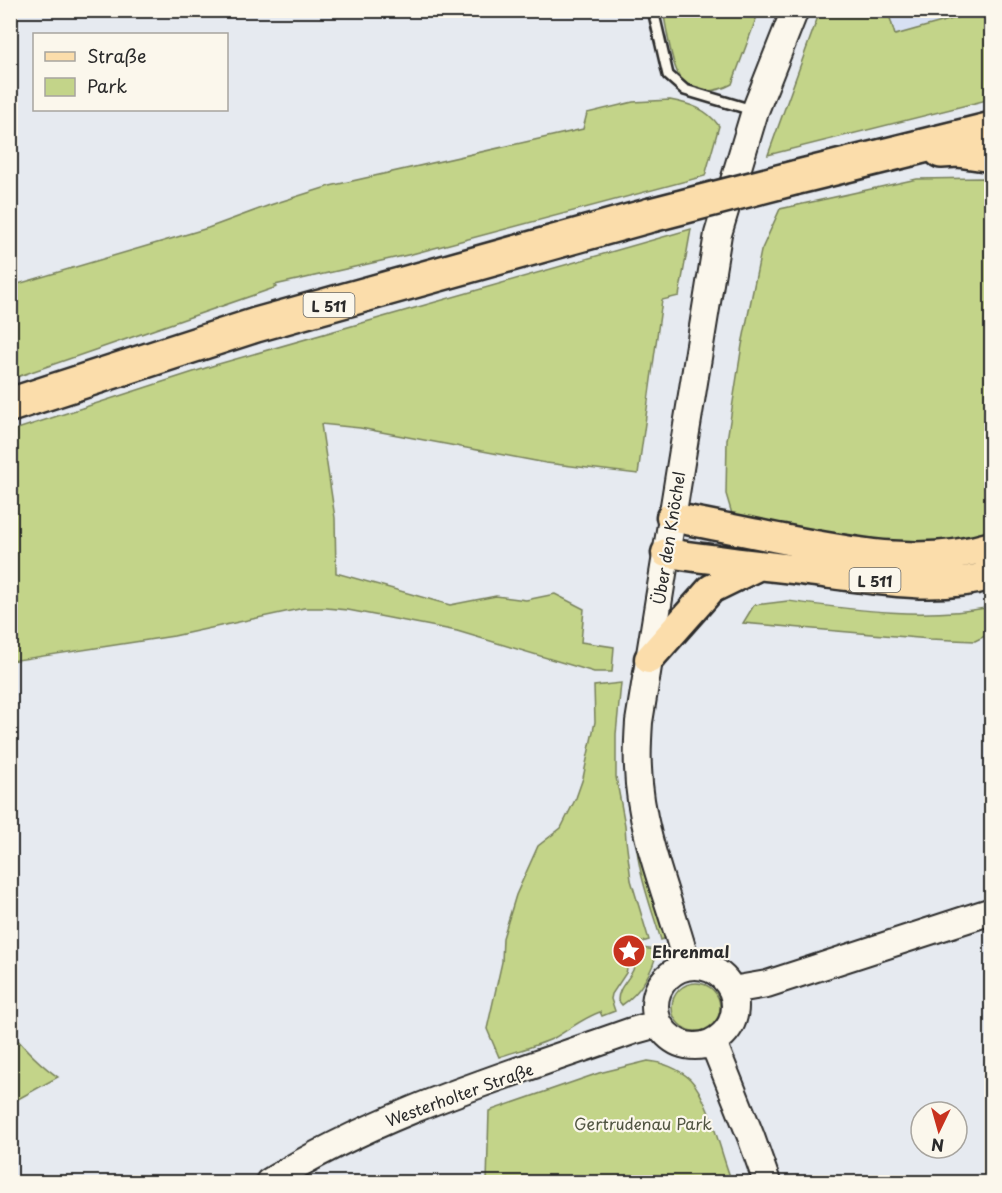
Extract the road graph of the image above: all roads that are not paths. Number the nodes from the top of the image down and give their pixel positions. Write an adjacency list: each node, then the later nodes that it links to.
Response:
1 (653, 10): 3 (lane)
2 (795, 10): 3 (street, Über den Knöchel)
3 (755, 111): 8 (street, Über den Knöchel)
4 (992, 129): 5 (highway, L 511)
5 (889, 154): 6 (highway, L 511); 7 (highway, L 511, bridge)
6 (992, 155)
7 (10, 405)
8 (671, 517): 9 (main road, L 511); 10 (street, Über den Knöchel)
9 (992, 546)
10 (666, 553): 11 (main road, L 511); 13 (street, Über den Knöchel)
11 (758, 566): 12 (main road, L 511); 13 (main road)
12 (992, 575)
13 (649, 659): 15 (street, Über den Knöchel)
14 (992, 910): 16 (street)
15 (687, 965): 16 (street); 17 (street)
16 (732, 990): 18 (street)
17 (657, 1024): 18 (street); 19 (street, Westerholter Straße)
18 (713, 1042): 20 (street)
19 (268, 1182)
20 (767, 1182)

